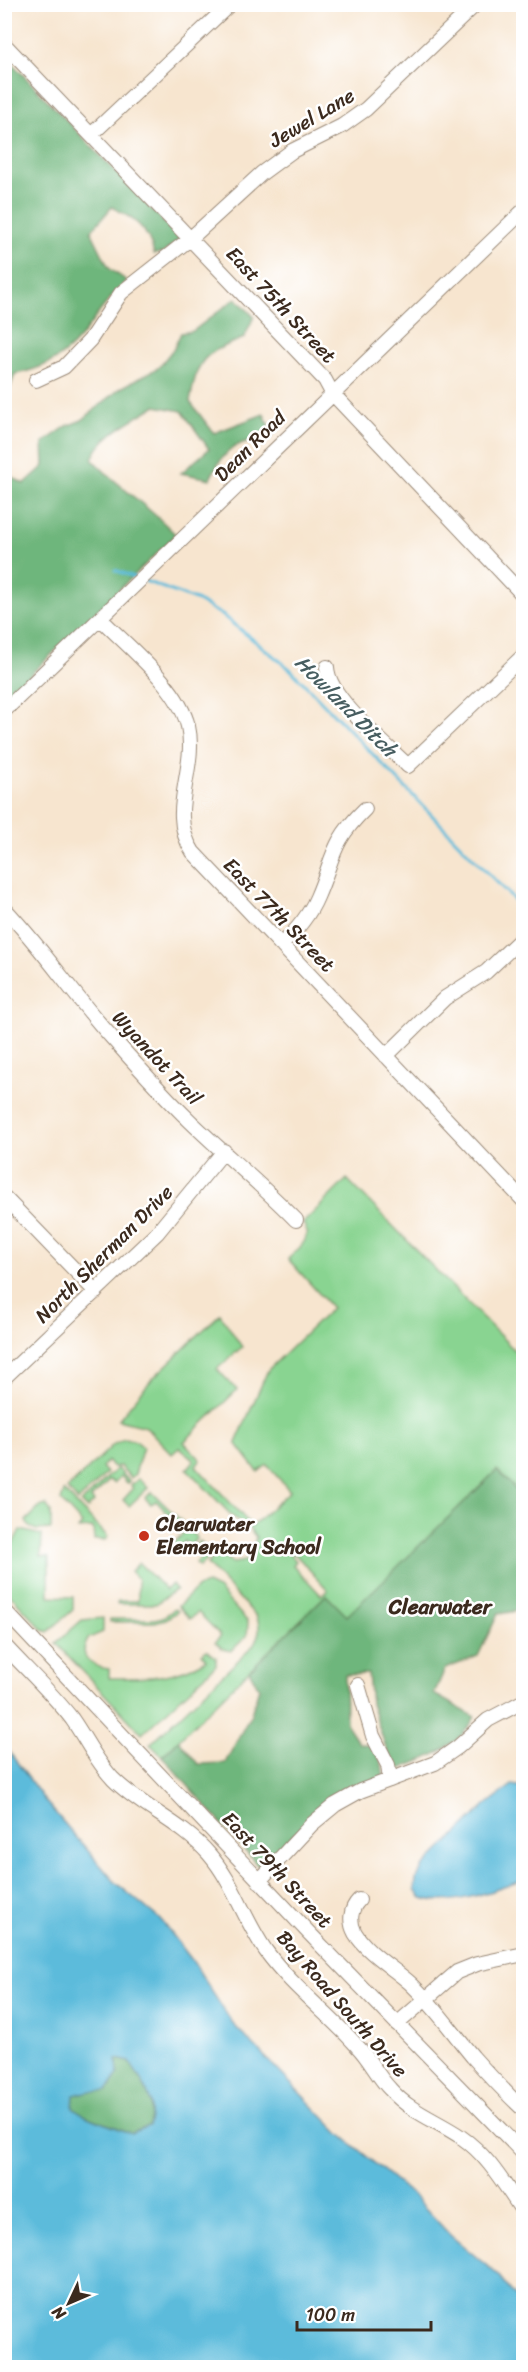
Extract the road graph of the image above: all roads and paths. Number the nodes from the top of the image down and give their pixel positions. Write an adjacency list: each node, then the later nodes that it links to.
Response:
1 (230, 4): 4 (street)
2 (476, 4): 6 (street, Jewel Lane)
3 (4, 44): 4 (street, East 75th Street)
4 (92, 134): 6 (street, East 75th Street)
5 (524, 210): 8 (street, Dean Road)
6 (191, 238): 7 (street, Jewel Lane); 8 (street, East 75th Street)
7 (36, 380)
8 (332, 393): 9 (street, East 75th Street); 10 (street, Dean Road)
9 (524, 596)
10 (101, 619): 13 (street, Dean Road); 17 (street, East 77th Street)
11 (524, 655): 12 (street)
12 (327, 667)
13 (4, 711)
14 (365, 809): 17 (street)
15 (4, 908): 19 (street, Wyandot Trail)
16 (524, 936): 18 (street)
17 (281, 945): 18 (street, East 77th Street)
18 (386, 1056): 21 (street, East 77th Street)
19 (224, 1151): 22 (street, Wyandot Trail); 23 (street, North Sherman Drive)
20 (4, 1197): 23 (street)
21 (524, 1201)
22 (296, 1221)
23 (96, 1292): 24 (street, North Sherman Drive)
24 (4, 1378)
25 (4, 1611): 30 (street, East 79th Street)
26 (4, 1646): 37 (street, Bay Road South Drive)
27 (358, 1685): 29 (street)
28 (524, 1701): 29 (street)
29 (390, 1780): 30 (street)
30 (259, 1881): 34 (street, East 79th Street)
31 (359, 1900): 33 (street)
32 (524, 1954): 33 (street)
33 (424, 1999): 34 (street); 35 (street)
34 (397, 2024): 36 (street, East 79th Street)
35 (524, 2110)
36 (524, 2154)
37 (524, 2213)

